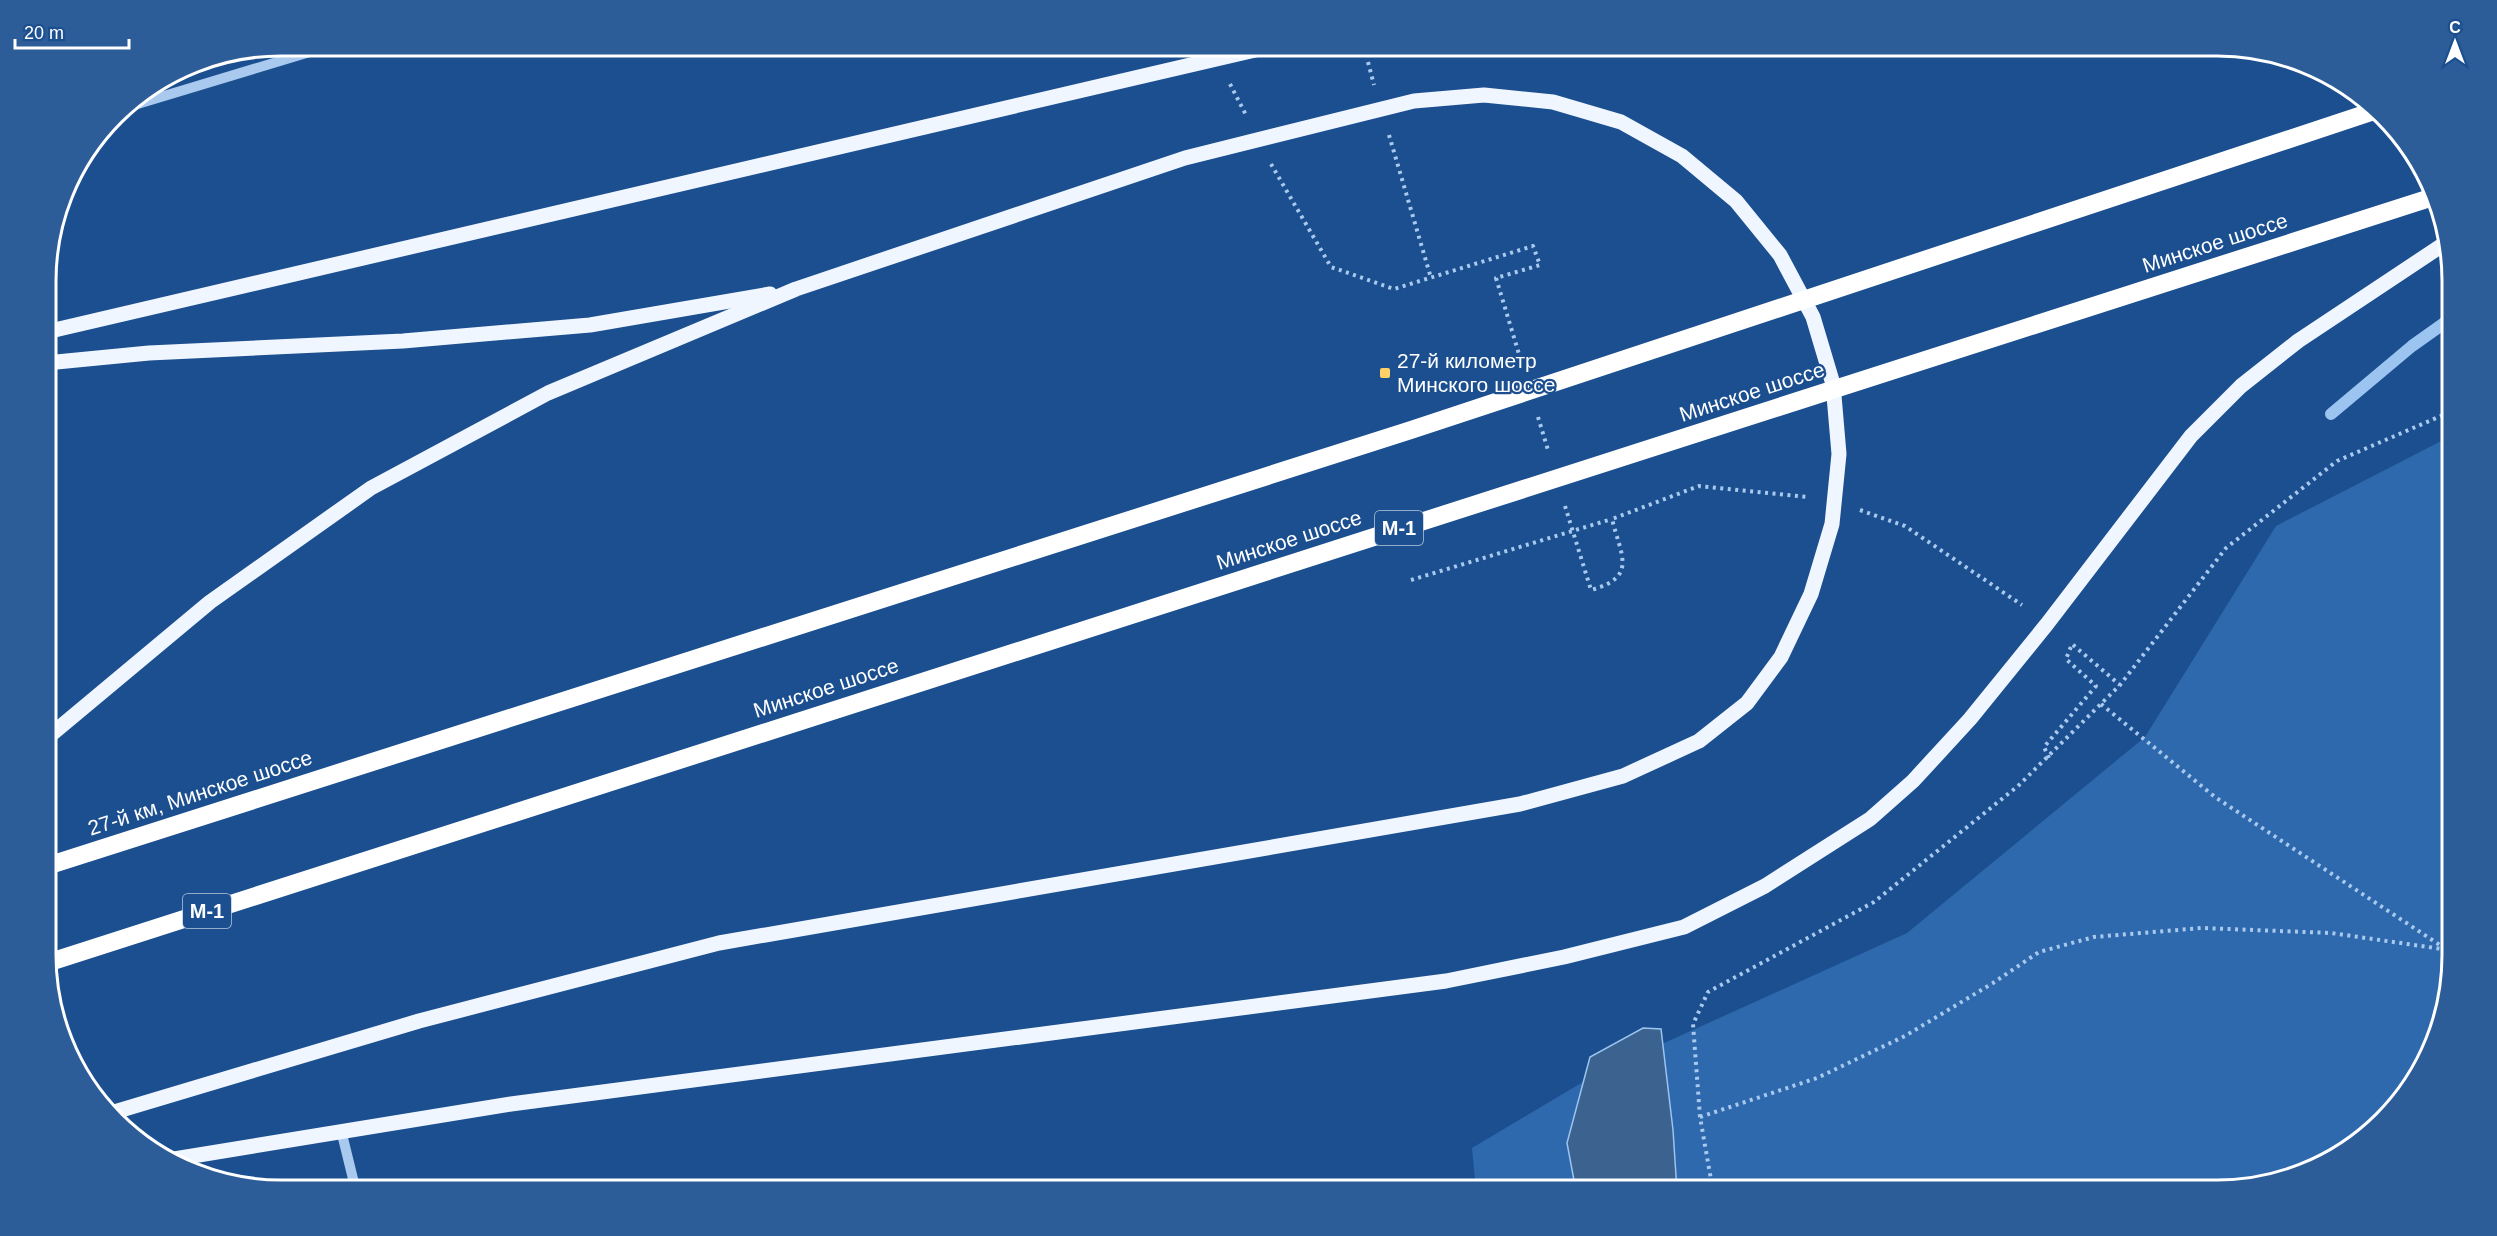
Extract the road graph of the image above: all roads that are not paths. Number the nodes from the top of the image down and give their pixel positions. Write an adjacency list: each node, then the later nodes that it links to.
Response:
1 (297, 56): 3 (lane)
2 (1191, 56): 8 (main road)
3 (142, 103)
4 (2367, 113): 11 (highway, 27-й км, Минское шоссе)
5 (2426, 199): 12 (highway, Минское шоссе / М-1)
6 (2439, 247): 14 (main road)
7 (796, 289): 9 (main road); 10 (main road); 13 (main road)
8 (56, 330)
9 (56, 362)
10 (56, 730)
11 (56, 863)
12 (56, 960)
13 (117, 1111)
14 (341, 1130): 15 (main road); 16 (lane)
15 (182, 1158)
16 (353, 1180)

